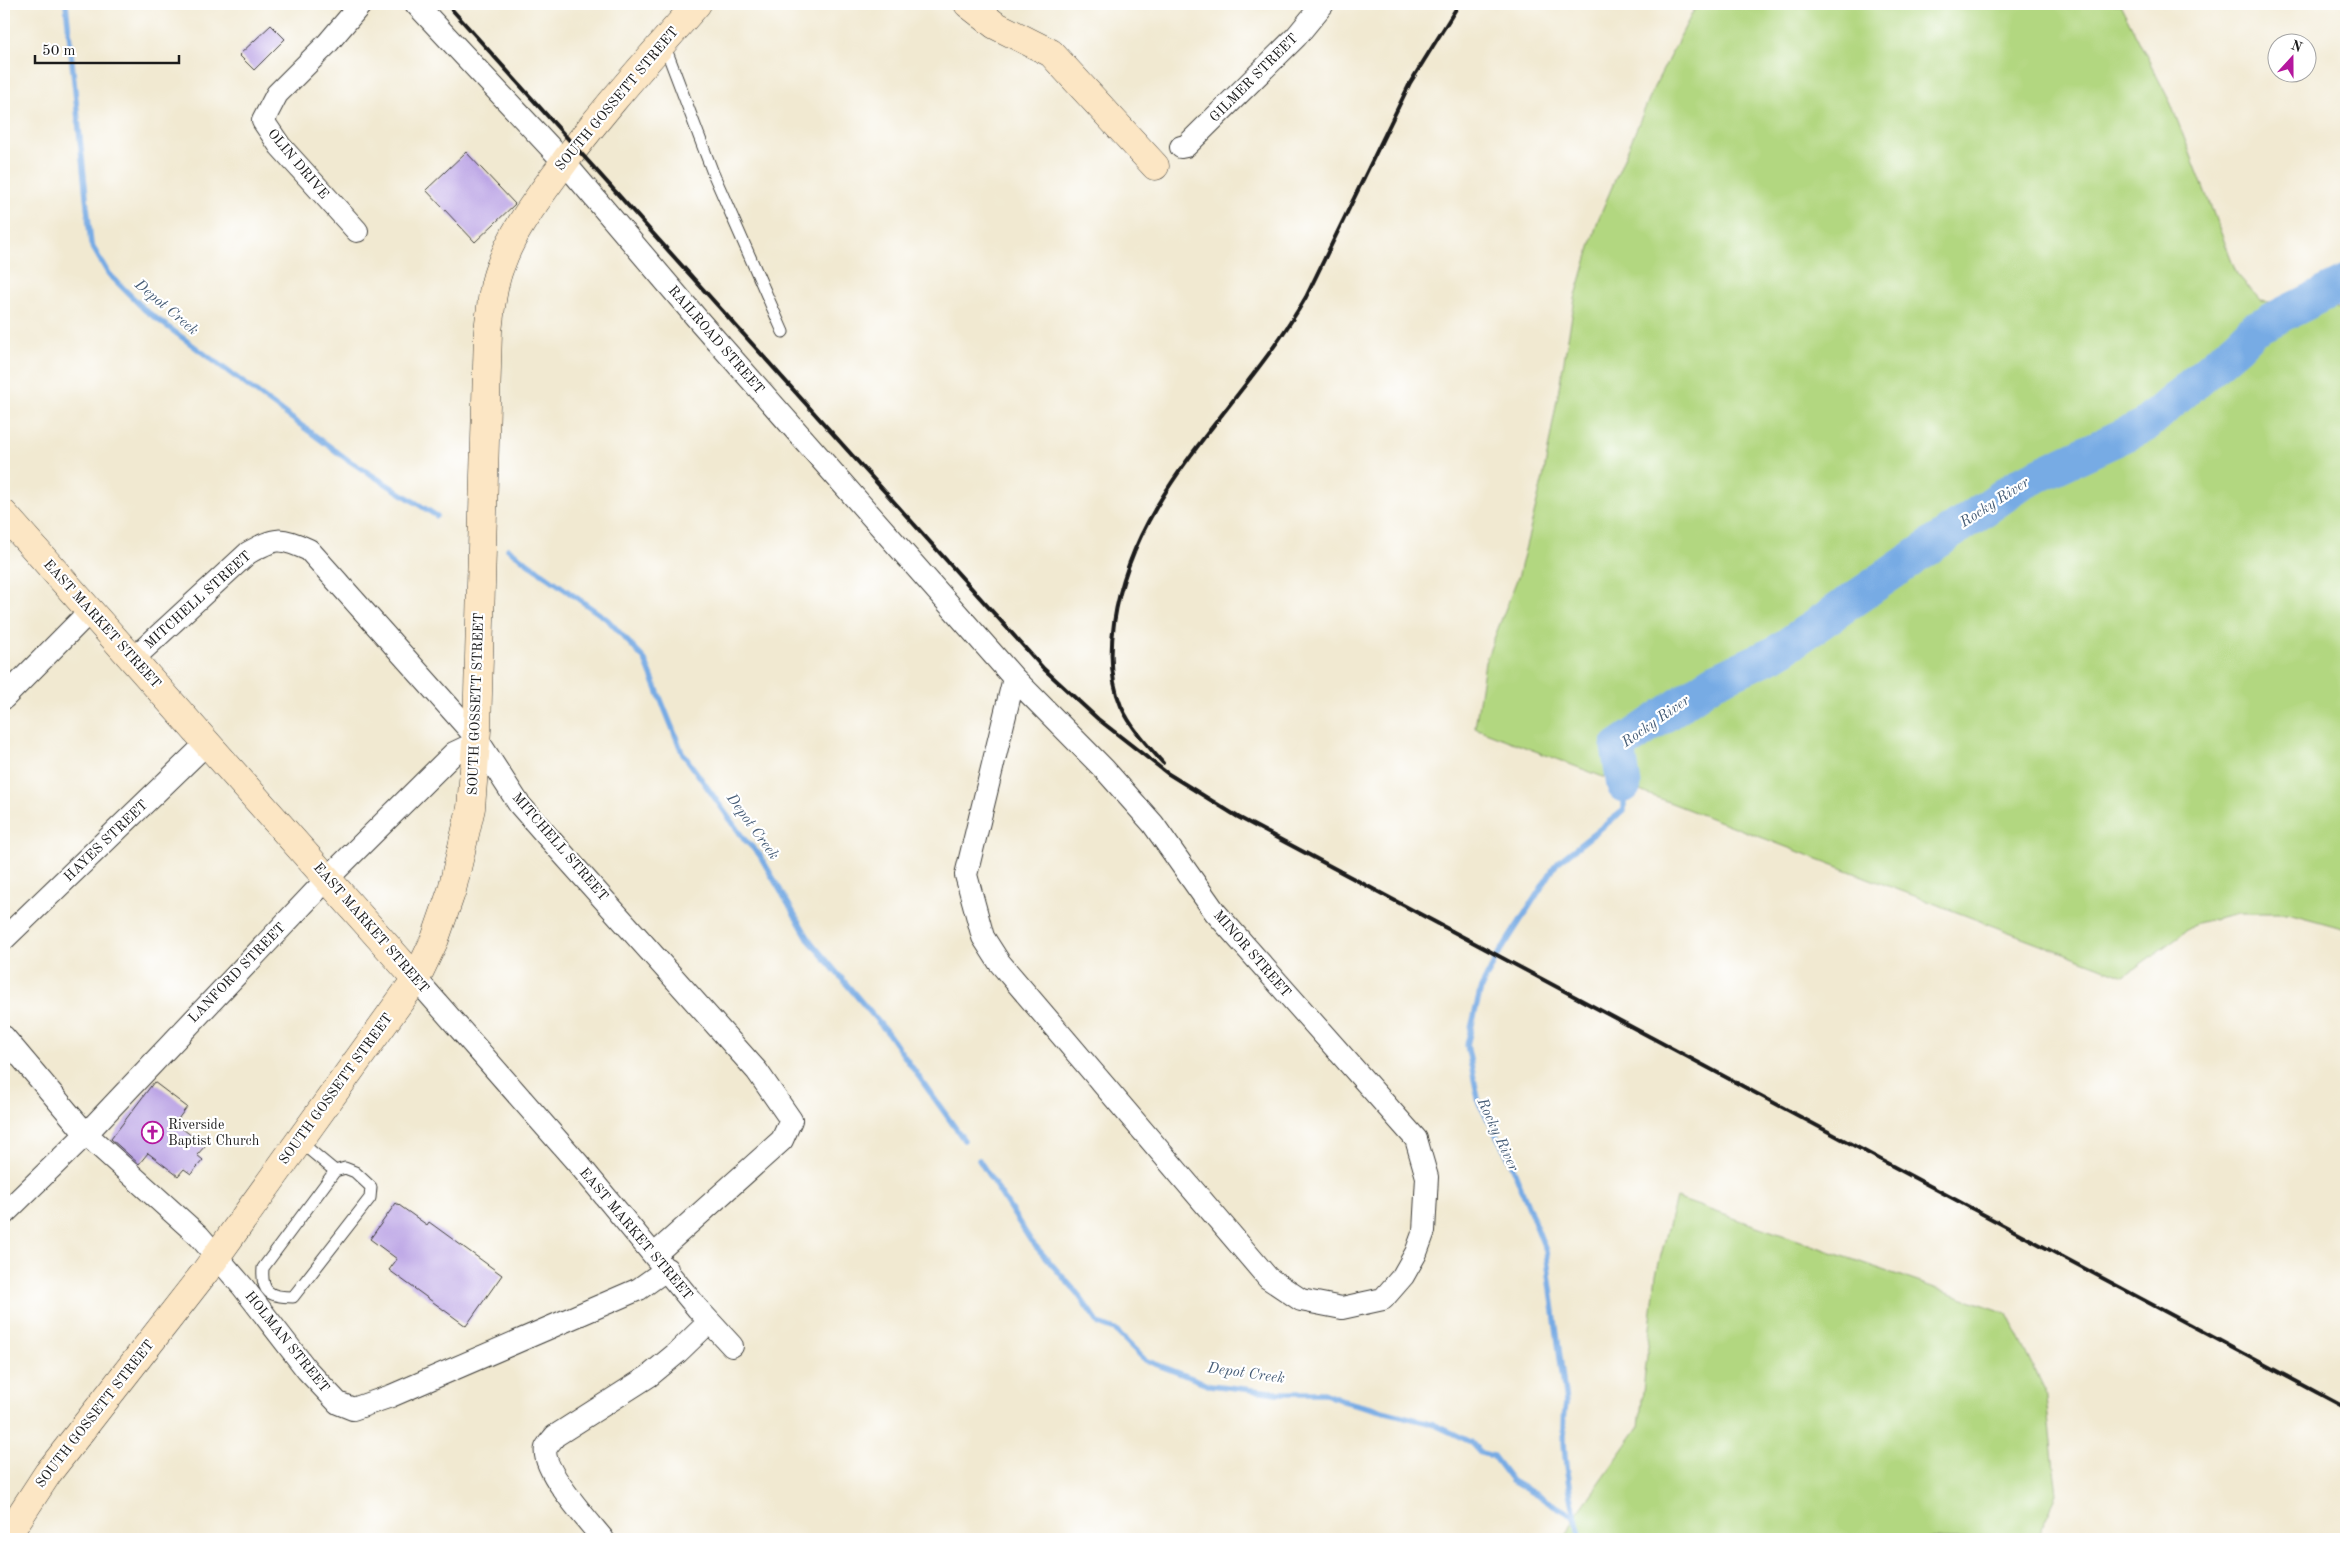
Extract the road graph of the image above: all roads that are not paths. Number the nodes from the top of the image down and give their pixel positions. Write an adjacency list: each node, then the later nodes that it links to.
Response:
1 (361, 4): 10 (street, OLIN DRIVE)
2 (416, 4): 8 (street, RAILROAD STREET)
3 (697, 4): 6 (main road, SOUTH GOSSETT STREET)
4 (968, 4): 9 (main road)
5 (1323, 4): 7 (street, GILMER STREET)
6 (664, 42): 8 (main road, SOUTH GOSSETT STREET); 11 (lane)
7 (1181, 147)
8 (564, 162): 15 (street, RAILROAD STREET); 17 (main road, SOUTH GOSSETT STREET)
9 (1155, 166)
10 (357, 231)
11 (784, 332)
12 (4, 514): 13 (main road, EAST MARKET STREET)
13 (90, 611): 14 (main road, EAST MARKET STREET); 16 (street)
14 (133, 659): 17 (street, MITCHELL STREET); 18 (main road, EAST MARKET STREET)
15 (1014, 678): 15 (street, MINOR STREET)
16 (4, 698)
17 (476, 740): 19 (street, LANFORD STREET); 21 (main road, SOUTH GOSSETT STREET); 28 (street, MITCHELL STREET)
18 (208, 742): 19 (main road, EAST MARKET STREET); 20 (street, HAYES STREET)
19 (328, 878): 21 (main road, EAST MARKET STREET); 23 (street, LANFORD STREET)
20 (4, 939)
21 (416, 979): 24 (main road, SOUTH GOSSETT STREET); 28 (street, EAST MARKET STREET)
22 (4, 1037): 23 (street, HOLMAN STREET)
23 (86, 1134): 26 (street, LANFORD STREET); 27 (street, HOLMAN STREET)
24 (299, 1141): 25 (lane); 27 (main road, SOUTH GOSSETT STREET)
25 (335, 1172): 29 (lane); 29 (lane)
26 (4, 1214)
27 (216, 1256): 30 (street, HOLMAN STREET); 33 (main road, SOUTH GOSSETT STREET)
28 (661, 1262): 30 (street, HOLMAN STREET); 31 (street, EAST MARKET STREET)
29 (263, 1268): 30 (lane)
30 (243, 1287)
31 (709, 1322): 32 (street, EAST MARKET STREET); 36 (street)
32 (732, 1346)
33 (48, 1473): 34 (main road); 35 (main road, SOUTH GOSSETT STREET)
34 (4, 1520)
35 (4, 1539)
36 (603, 1539)

